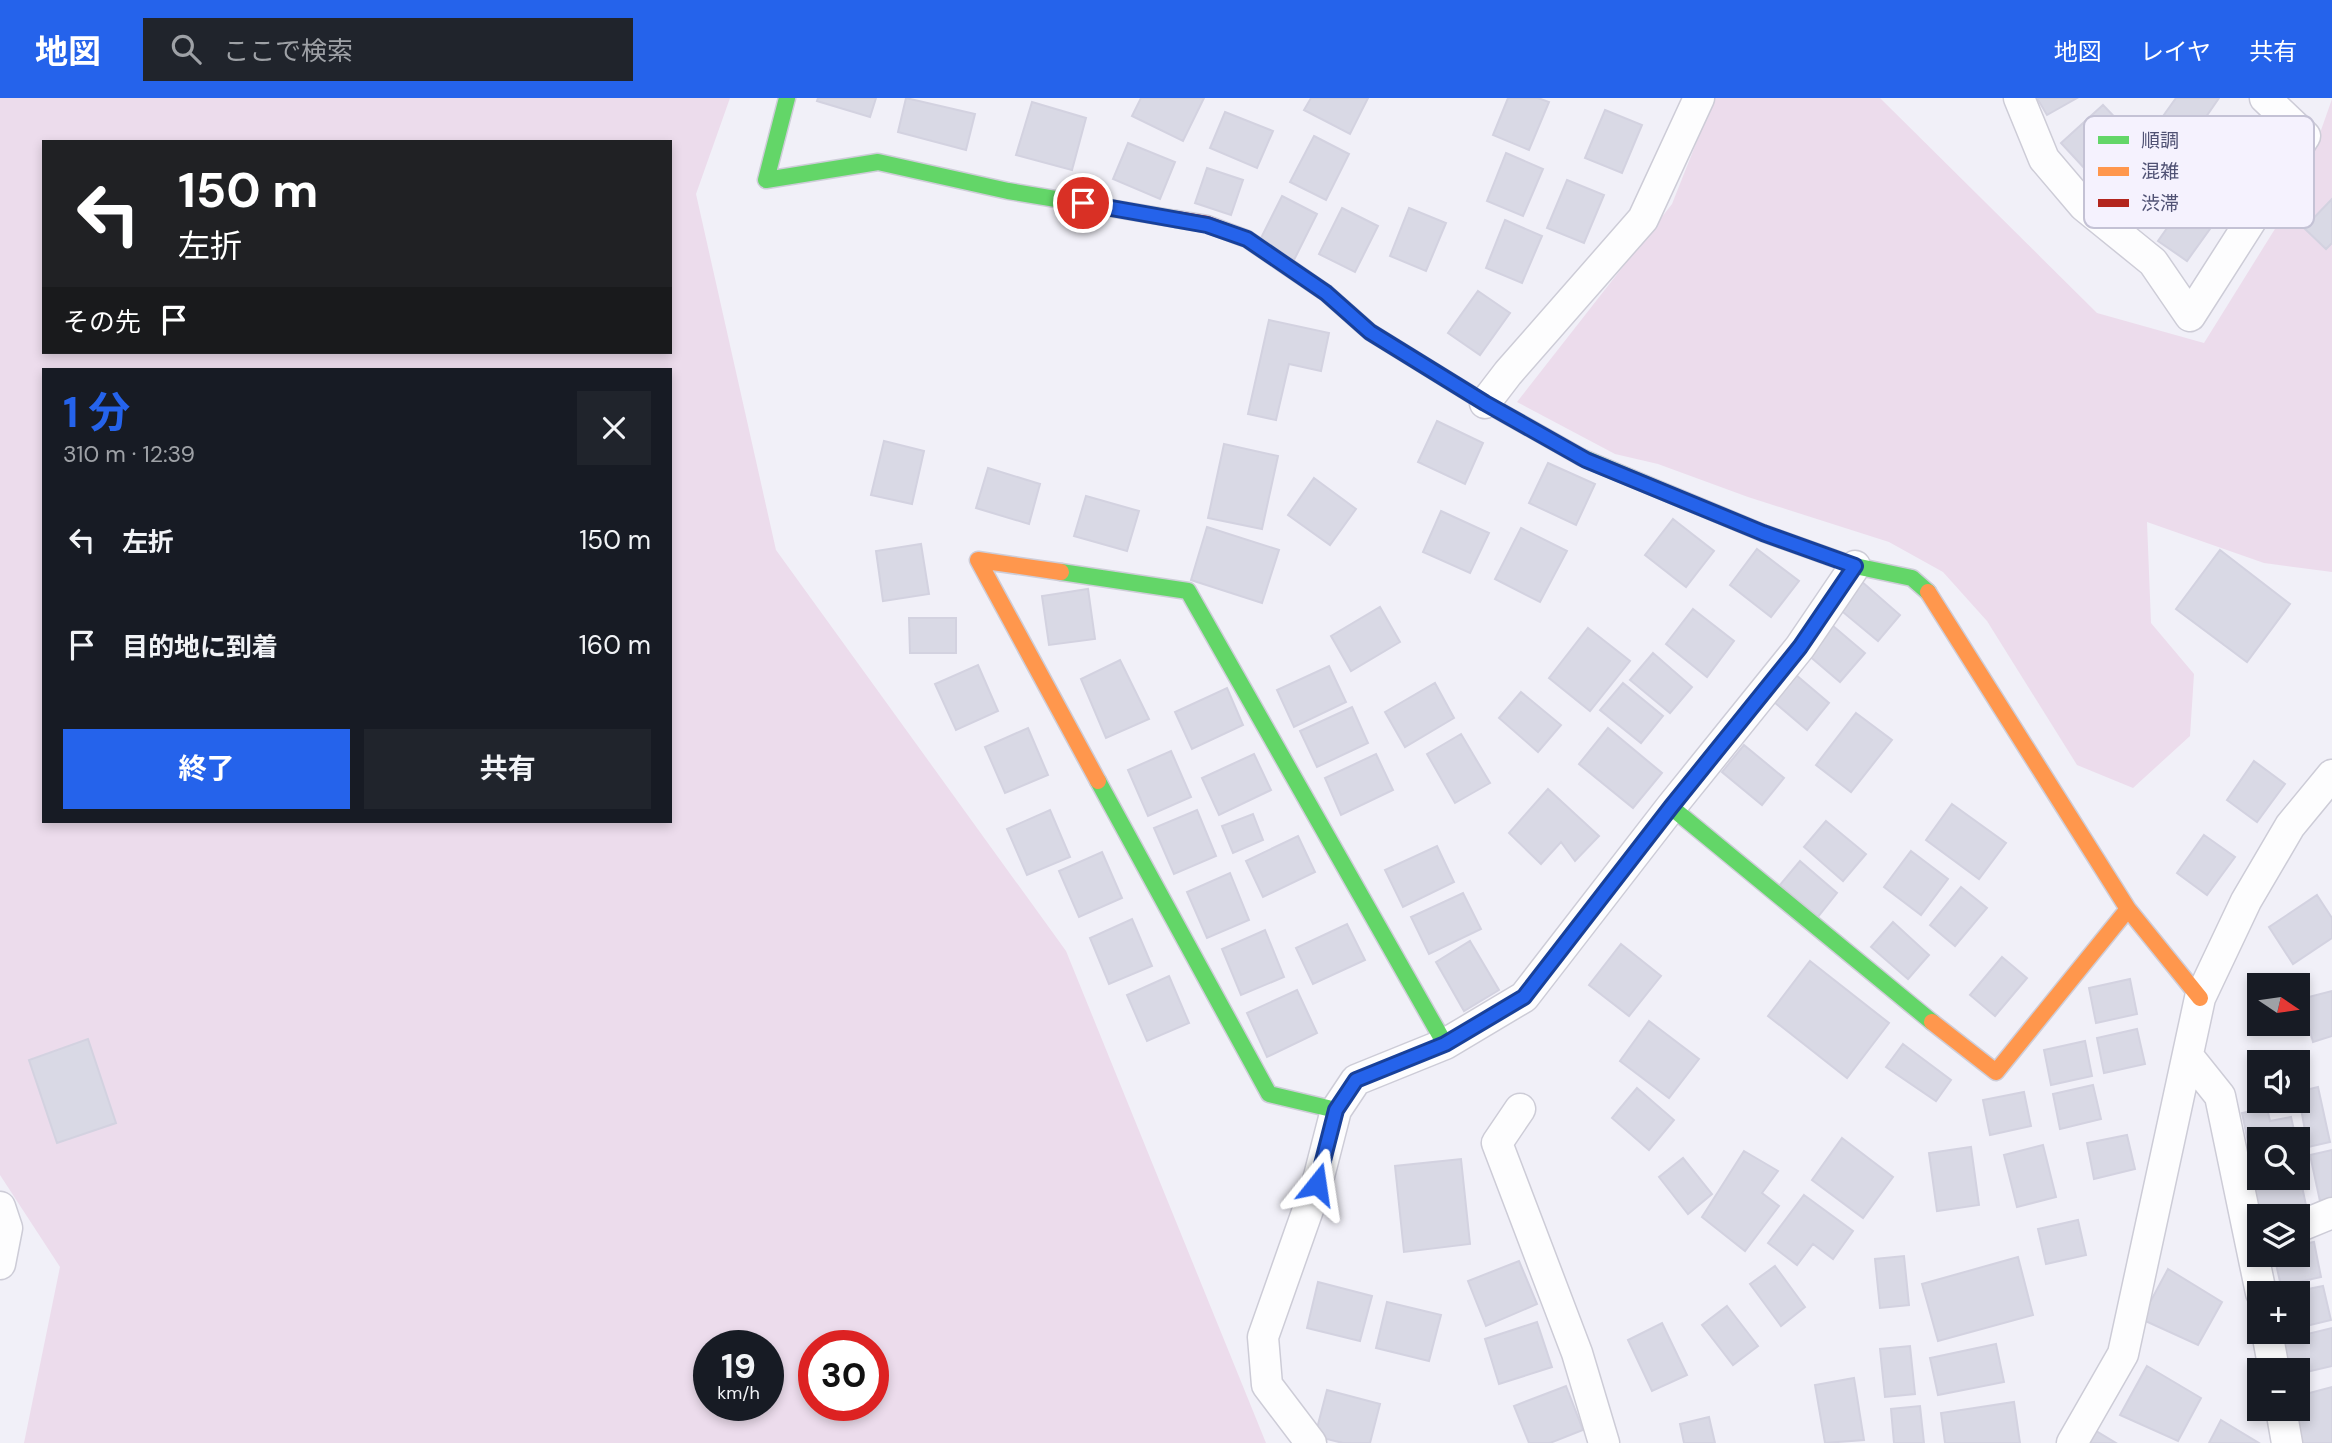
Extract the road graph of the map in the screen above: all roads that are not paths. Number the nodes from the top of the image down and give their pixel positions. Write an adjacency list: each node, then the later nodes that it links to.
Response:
1 (787, 98): 9 (street)
2 (2019, 98): 6 (street)
3 (2265, 98): 5 (street)
4 (1690, 100): 9 (street)
5 (2284, 116)
6 (2084, 206)
7 (2111, 228): 8 (street)
8 (2246, 228)
9 (1485, 403): 10 (street)
10 (1855, 566): 12 (street); 13 (street)
11 (2332, 775): 14 (street)
12 (1671, 807): 13 (street); 15 (street)
13 (2128, 909): 14 (street)
14 (2200, 998): 16 (street)
15 (1445, 1044): 18 (street); 18 (street)
16 (2188, 1056): 19 (street); 27 (street)
17 (1520, 1109): 26 (street)
18 (1336, 1110): 25 (street)
19 (2247, 1206)
20 (0, 1207): 23 (street)
21 (2332, 1213): 22 (street)
22 (2310, 1222)
23 (0, 1264)
24 (2283, 1421): 28 (street)
25 (1311, 1443)
26 (1604, 1443)
27 (2072, 1443)
28 (2287, 1443)

